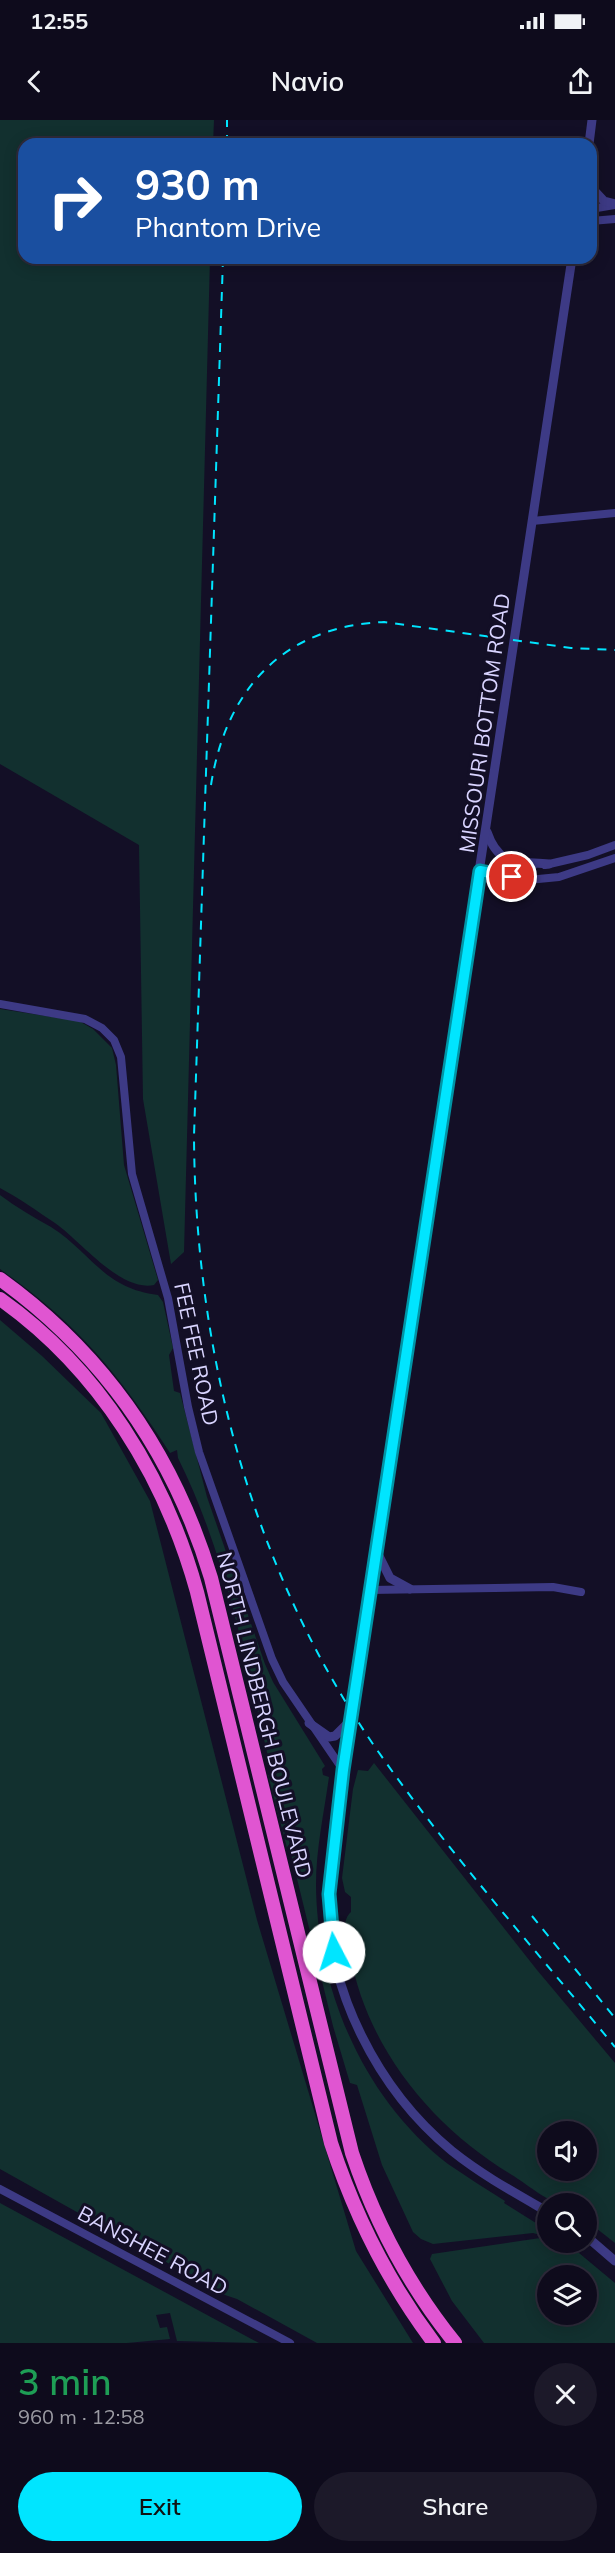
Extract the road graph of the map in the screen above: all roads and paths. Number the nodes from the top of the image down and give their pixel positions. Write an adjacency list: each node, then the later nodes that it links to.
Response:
1 (592, 120): 2 (street)
2 (590, 138)
3 (597, 193): 4 (street)
4 (615, 205): 5 (street)
5 (597, 207)
6 (615, 219): 7 (street)
7 (597, 220)
8 (571, 264): 10 (street, MISSOURI BOTTOM ROAD)
9 (615, 513): 10 (street)
10 (532, 521): 11 (street, MISSOURI BOTTOM ROAD)
11 (486, 830): 14 (street); 15 (street, MISSOURI BOTTOM ROAD)
12 (615, 845): 14 (street)
13 (615, 858): 15 (street)
14 (549, 864): 15 (street)
15 (480, 871): 19 (street, MISSOURI BOTTOM ROAD)
16 (0, 1004): 24 (street, FEE FEE ROAD)
17 (0, 1279): 32 (highway, NORTH LINDBERGH BOULEVARD)
18 (0, 1299): 31 (highway, NORTH LINDBERGH BOULEVARD)
19 (376, 1550): 20 (street); 21 (street, MISSOURI BOTTOM ROAD)
20 (411, 1588): 21 (street); 22 (street)
21 (370, 1590): 23 (street, MISSOURI BOTTOM ROAD)
22 (581, 1592)
23 (350, 1721): 24 (street); 25 (street, MISSOURI BOTTOM ROAD)
24 (309, 1723): 25 (street, FEE FEE ROAD)
25 (343, 1770): 27 (street, MISSOURI BOTTOM ROAD)
26 (0, 2189): 30 (street, BANSHEE ROAD)
27 (537, 2206)
28 (597, 2245): 29 (street)
29 (615, 2261)
30 (290, 2343)
31 (434, 2343)
32 (455, 2343)

